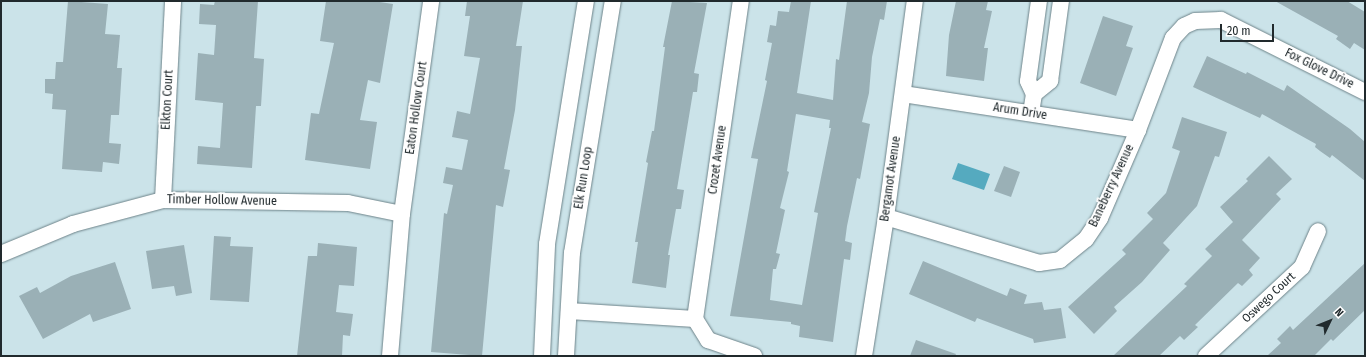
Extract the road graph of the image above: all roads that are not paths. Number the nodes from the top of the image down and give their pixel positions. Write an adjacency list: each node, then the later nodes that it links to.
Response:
1 (172, 1): 15 (street, Elkton Court)
2 (431, 1): 16 (street, Eaton Hollow Court)
3 (586, 1): 23 (street)
4 (613, 1): 20 (street, Elk Run Loop)
5 (742, 1): 21 (street, Crozet Avenue)
6 (915, 1): 11 (street, Bergamot Avenue)
7 (1039, 1): 12 (street)
8 (1060, 1): 12 (street)
9 (1184, 26): 10 (street, Fox Glove Drive); 14 (street, Baneberry Avenue)
10 (1365, 92)
11 (903, 94): 13 (street, Arum Drive); 17 (street, Bergamot Avenue)
12 (1034, 94): 13 (street)
13 (1031, 113): 14 (street, Arum Drive)
14 (1138, 130): 17 (street, Baneberry Avenue)
15 (163, 200): 16 (street, Timber Hollow Avenue); 19 (street, Timber Hollow Avenue)
16 (402, 214): 22 (street, Eaton Hollow Court)
17 (886, 217): 26 (street, Bergamot Avenue)
18 (1318, 231): 27 (street, Oswego Court)
19 (1, 254)
20 (569, 311): 21 (street); 24 (street, Elk Run Loop)
21 (694, 319): 25 (street)
22 (390, 356)
23 (542, 356)
24 (566, 356)
25 (754, 356)
26 (864, 356)
27 (1206, 356)

